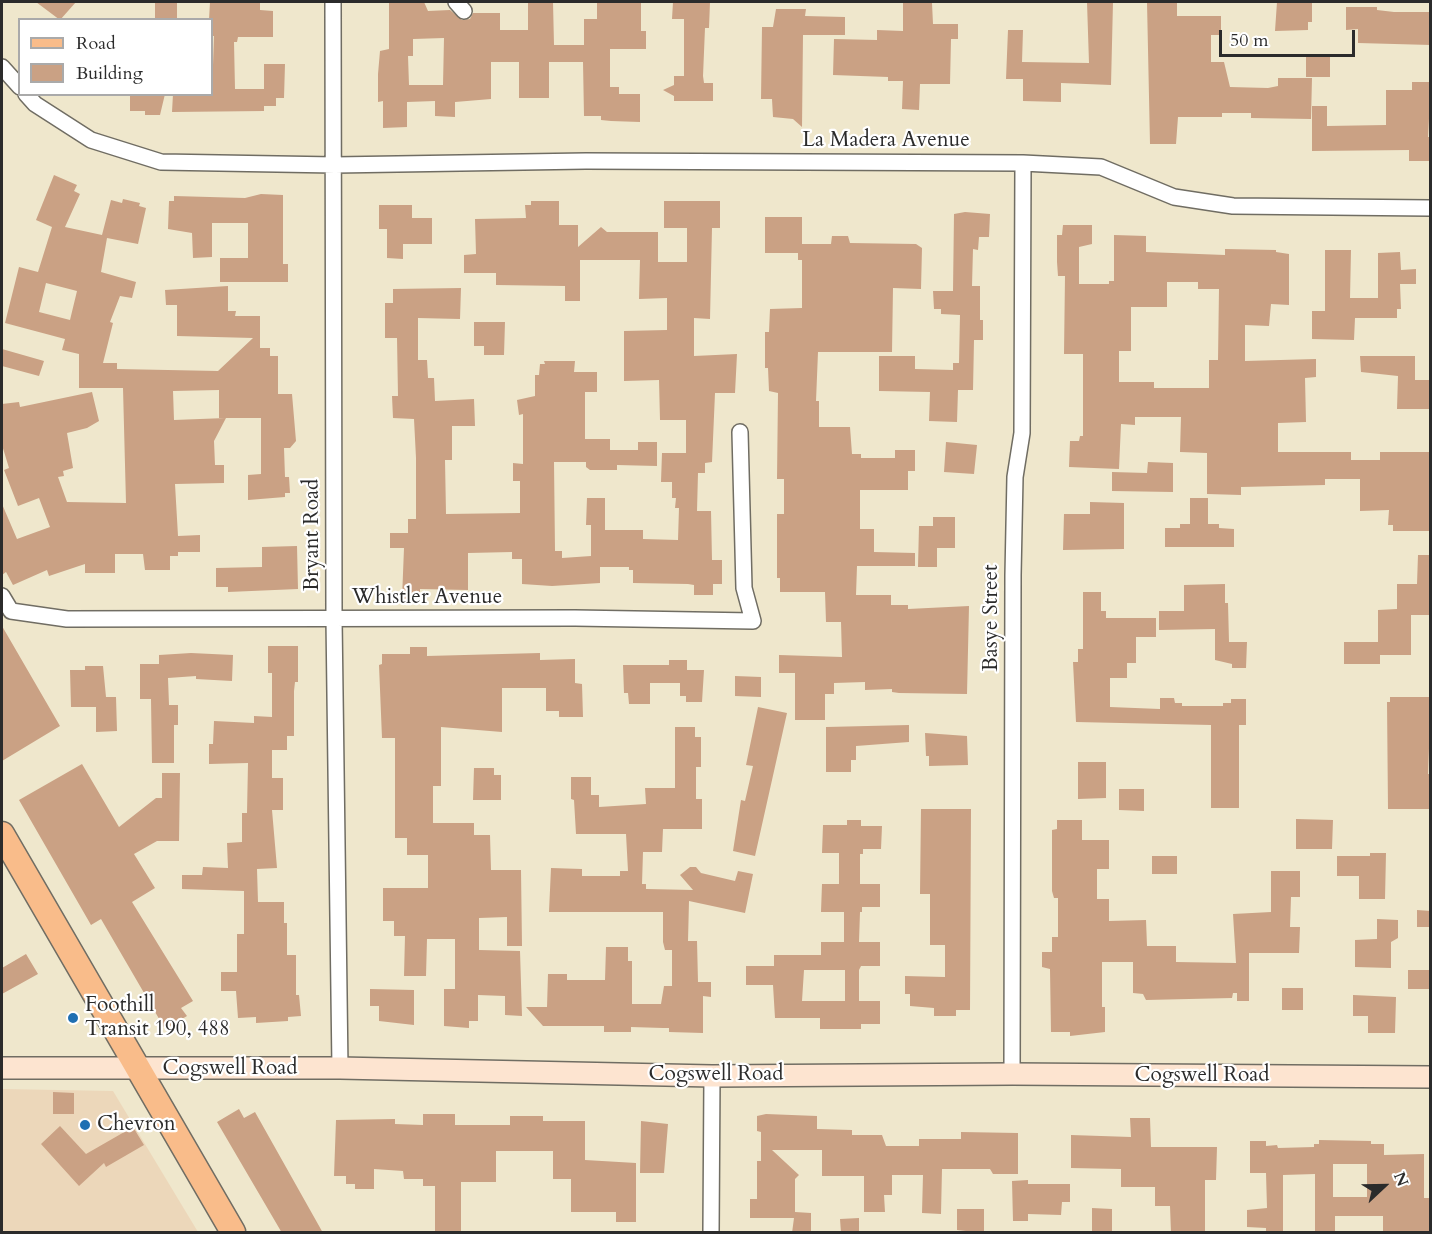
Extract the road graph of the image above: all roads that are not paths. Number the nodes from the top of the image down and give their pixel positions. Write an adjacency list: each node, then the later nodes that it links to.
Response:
1 (333, 2): 6 (street, Bryant Road)
2 (2, 67): 3 (street)
3 (18, 85)
4 (28, 96): 6 (street, La Madera Avenue)
5 (1023, 163): 6 (street, La Madera Avenue); 7 (street, La Madera Avenue); 15 (street, Basye Street)
6 (335, 165): 10 (street, Bryant Road)
7 (1431, 208)
8 (740, 432): 10 (street, Whistler Avenue)
9 (2, 596): 10 (street, Whistler Avenue)
10 (334, 619): 13 (street, Bryant Road)
11 (2, 834): 14 (main road)
12 (2, 1068): 14 (street, Cogswell Road)
13 (340, 1068): 14 (street, Cogswell Road); 16 (street, Cogswell Road)
14 (140, 1070): 18 (main road)
15 (1012, 1074): 16 (street, Cogswell Road); 17 (street, Cogswell Road)
16 (712, 1076): 19 (street)
17 (1431, 1077)
18 (233, 1233)
19 (711, 1233)

